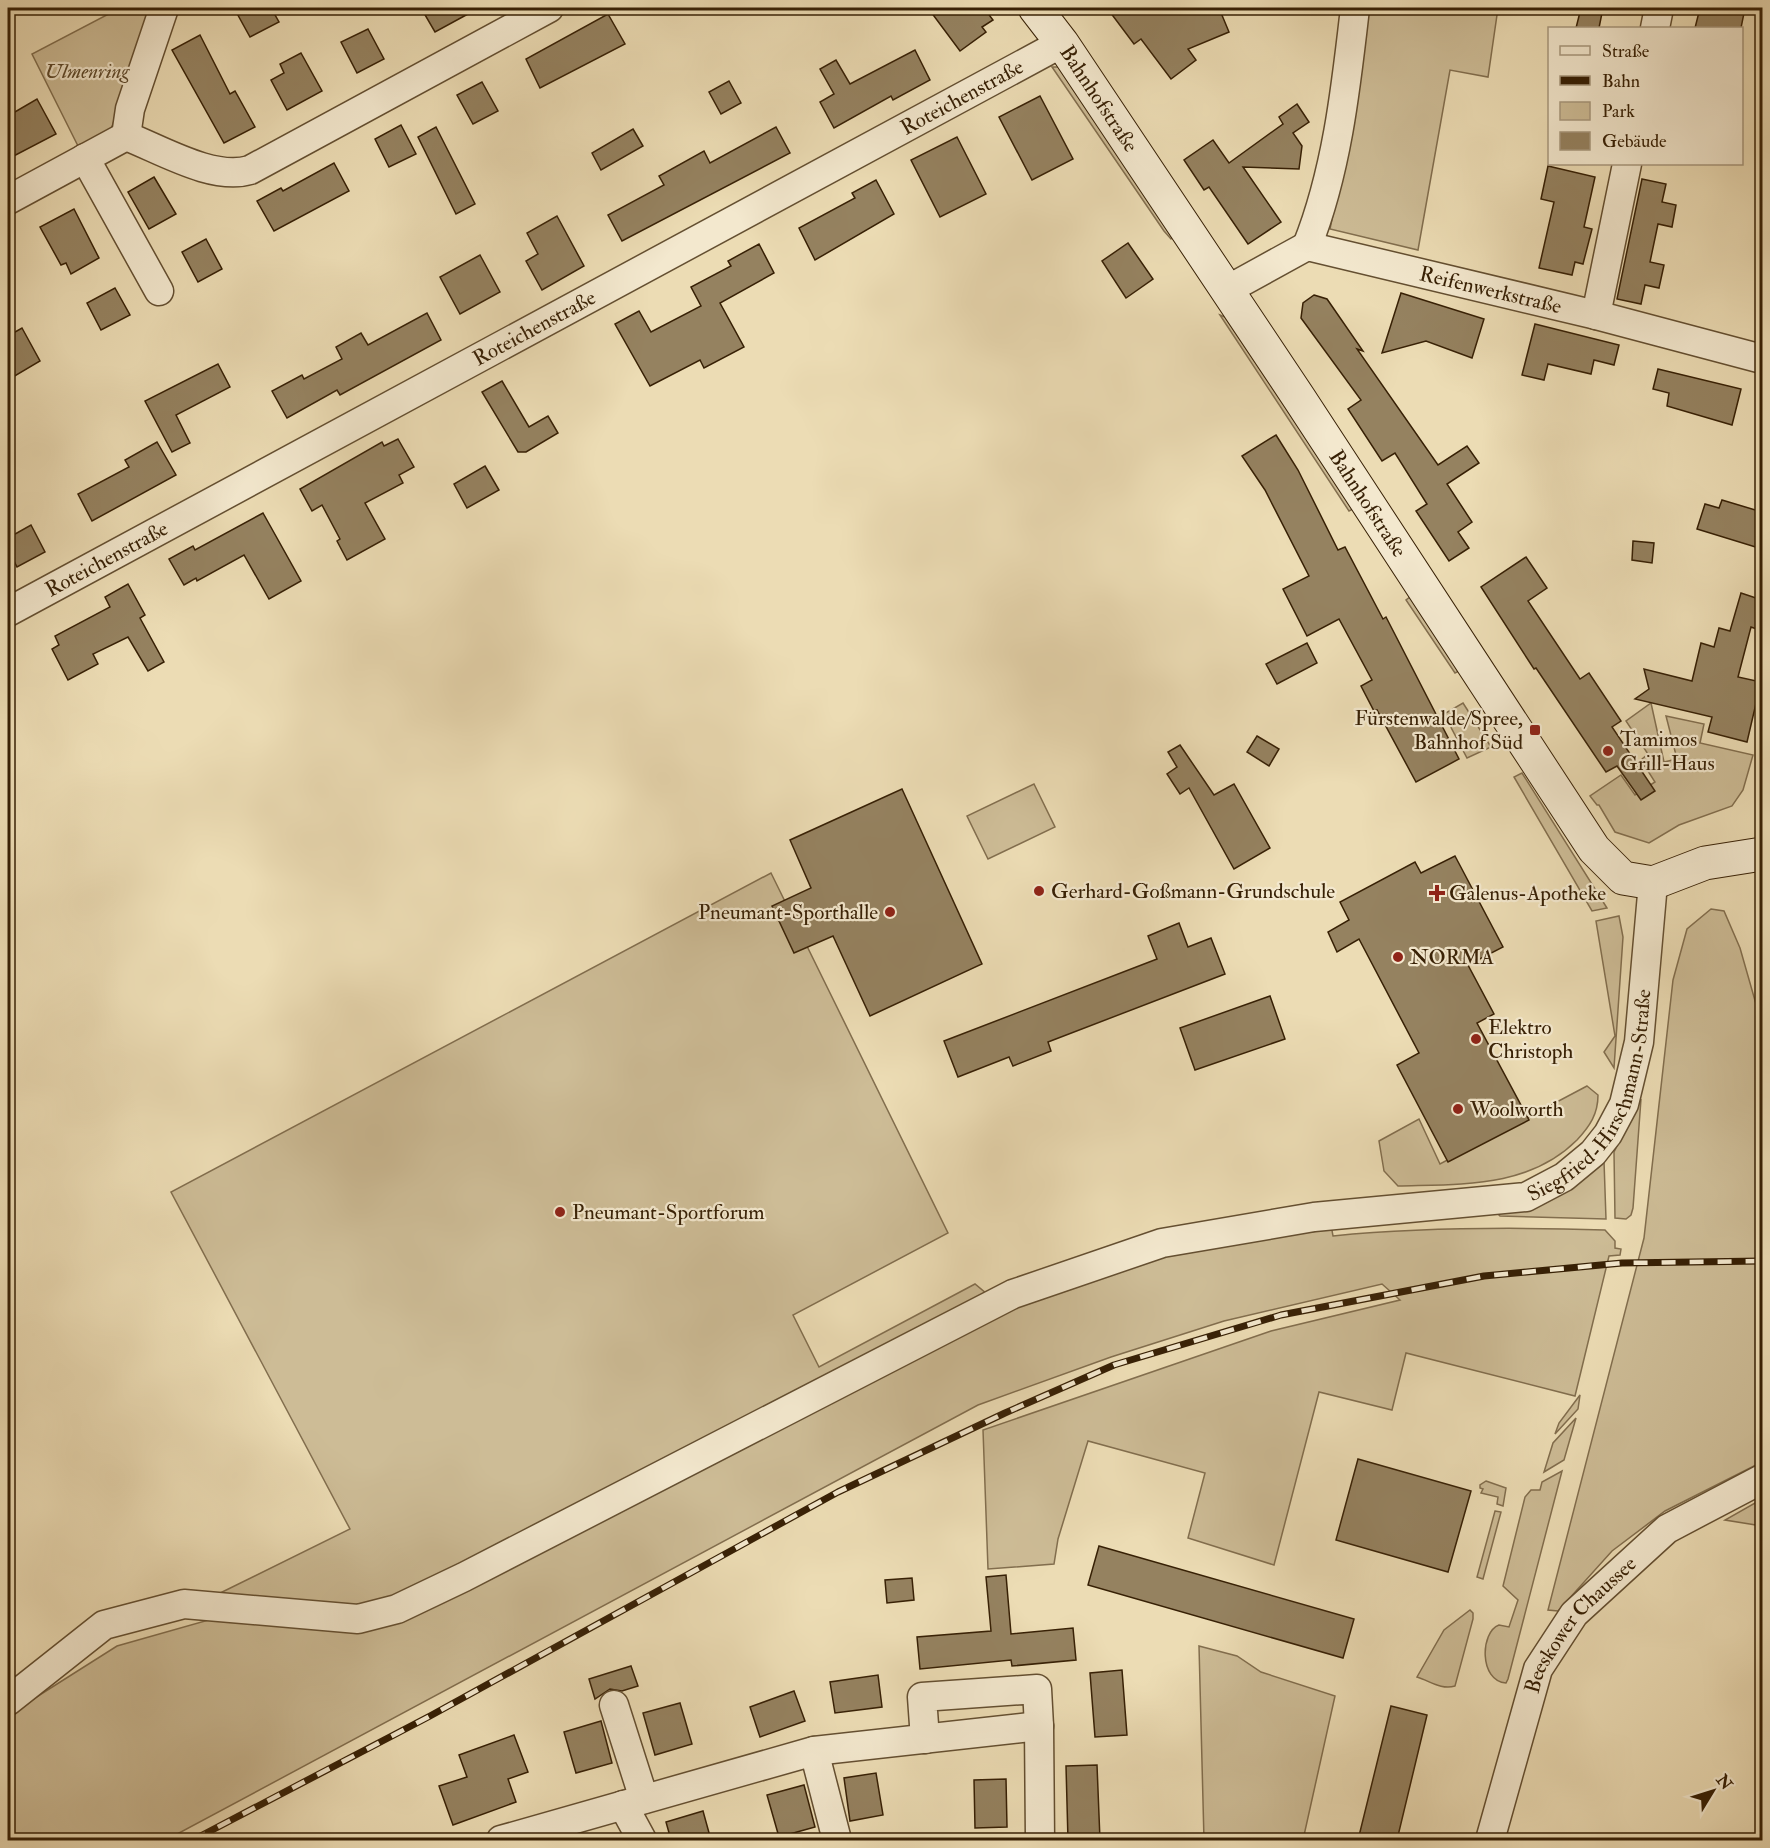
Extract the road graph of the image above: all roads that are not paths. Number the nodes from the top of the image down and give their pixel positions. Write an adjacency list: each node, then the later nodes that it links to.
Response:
1 (164, 8): 8 (street)
2 (549, 8): 8 (street)
3 (1035, 8): 7 (street, Bahnhofstraße)
4 (1355, 8): 12 (street)
5 (1659, 8): 6 (street)
6 (1655, 27)
7 (1062, 43): 13 (street, Bahnhofstraße); 17 (street, Roteichenstraße)
8 (126, 136): 9 (street)
9 (85, 158): 11 (street); 14 (street)
10 (1627, 165): 15 (street)
11 (8, 200)
12 (1307, 246): 13 (street); 15 (street, Reifenwerkstraße)
13 (1227, 290): 19 (street, Bahnhofstraße)
14 (159, 291)
15 (1596, 315): 16 (street, Reifenwerkstraße)
16 (1762, 359)
17 (8, 612)
18 (1762, 854): 19 (street)
19 (1653, 883): 21 (street, Siegfried-Hirschmann-Straße)
20 (1762, 1479): 31 (street, Beeskower Chaussee)
21 (8, 1701)
22 (614, 1705): 26 (street)
23 (1039, 1726): 24 (street); 24 (street); 30 (street)
24 (925, 1739): 25 (street)
25 (814, 1751): 26 (street); 29 (street)
26 (634, 1802): 27 (street); 28 (street)
27 (501, 1840)
28 (642, 1840)
29 (837, 1840)
30 (1040, 1840)
31 (1490, 1840)

